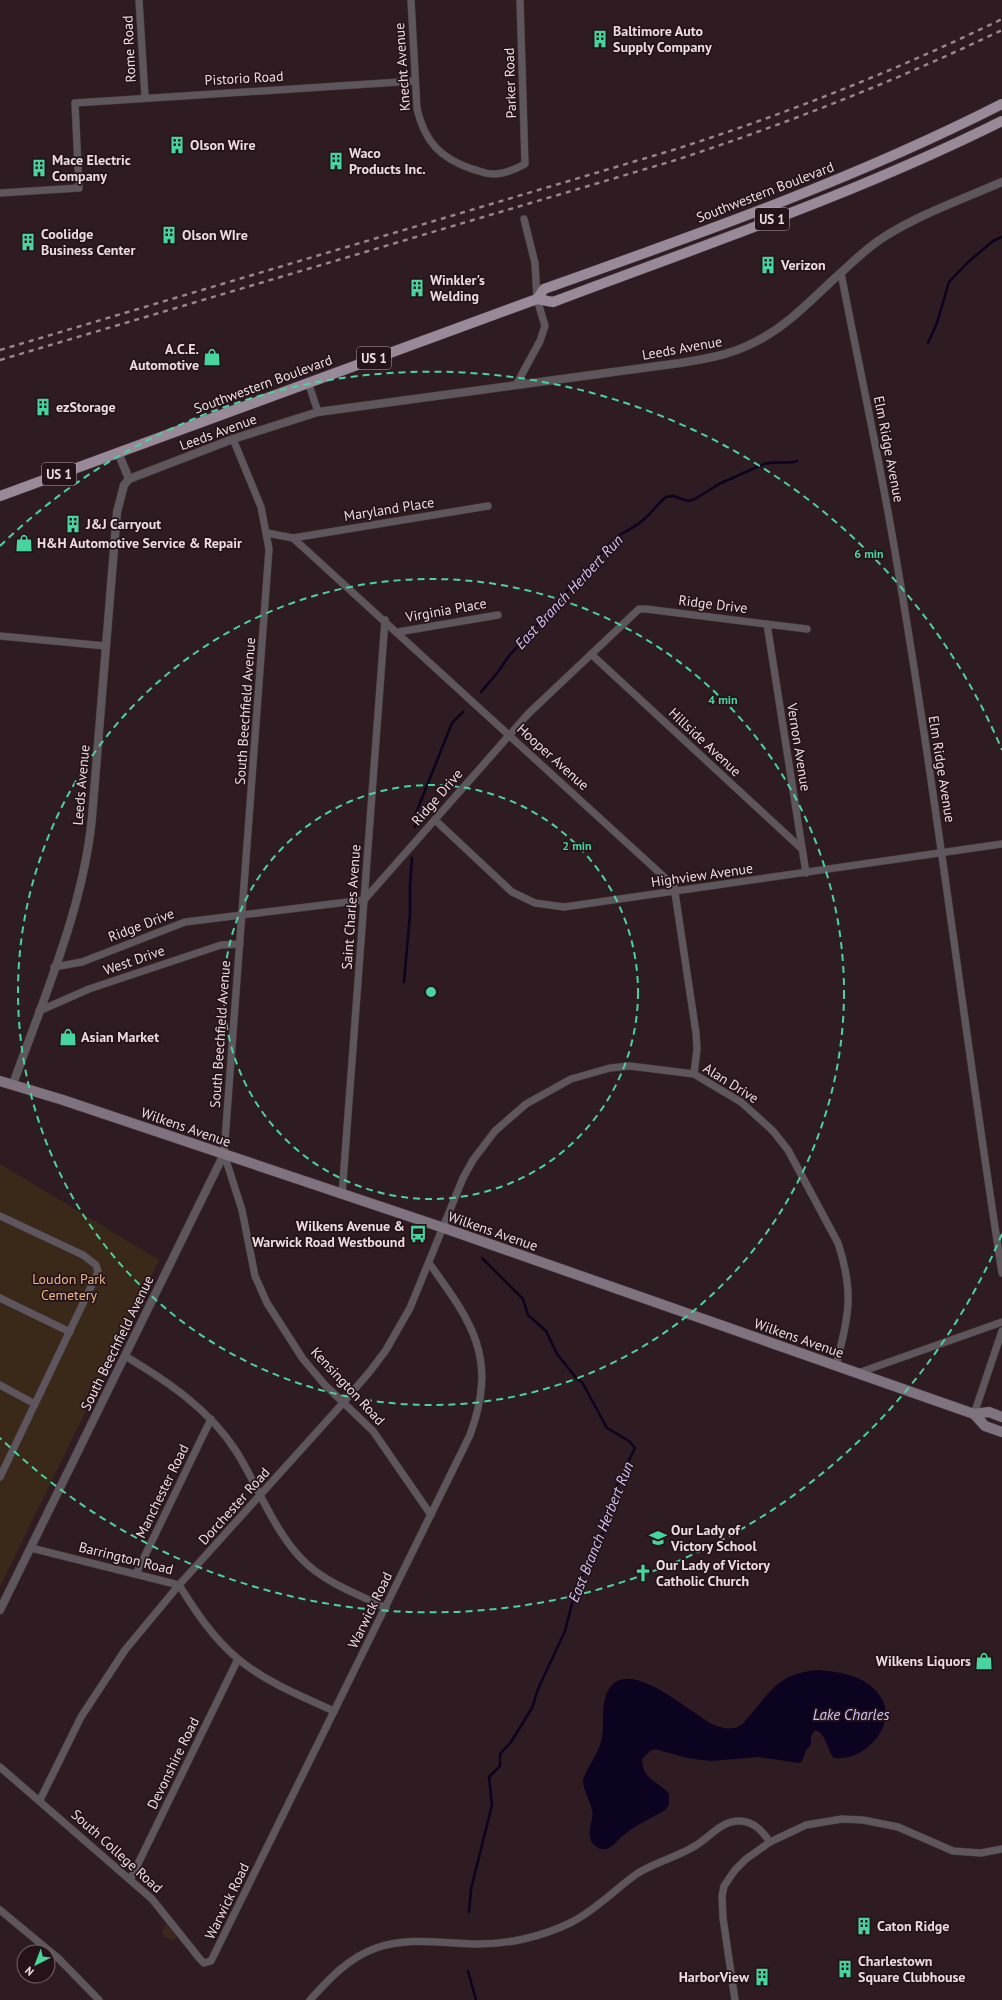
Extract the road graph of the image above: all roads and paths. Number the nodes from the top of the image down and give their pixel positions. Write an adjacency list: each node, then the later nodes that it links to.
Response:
1 (139, 0): 5 (street, Rome Road)
2 (411, 0): 4 (street, Knecht Avenue)
3 (520, 0): 8 (street, Parker Road)
4 (416, 82): 5 (street, Pistorio Road); 8 (street, Knecht Avenue)
5 (145, 97): 10 (street, Pistorio Road)
6 (1002, 104): 13 (main road, Southwestern Boulevard / US 1)
7 (1002, 121): 13 (main road, Southwestern Boulevard / US 1)
8 (525, 164)
9 (1002, 182): 12 (street, Leeds Avenue)
10 (0, 193)
11 (524, 219): 13 (street)
12 (841, 273): 15 (street, Leeds Avenue); 36 (street, Elm Ridge Avenue)
13 (537, 299): 14 (main road, Southwestern Boulevard / US 1); 15 (street)
14 (308, 382): 16 (street); 18 (main road, Southwestern Boulevard / US 1)
15 (516, 385): 16 (street, Leeds Avenue)
16 (318, 412): 17 (street, Leeds Avenue)
17 (233, 439): 19 (street, Leeds Avenue); 22 (street, South Beechfield Avenue)
18 (118, 452): 19 (street); 20 (main road, Southwestern Boulevard / US 1)
19 (128, 479): 30 (street, Leeds Avenue)
20 (0, 496)
21 (488, 506): 23 (street, Maryland Place)
22 (267, 533): 23 (street); 40 (street, South Beechfield Avenue)
23 (293, 538): 25 (street, Hooper Avenue)
24 (498, 615): 28 (street, Virginia Place)
25 (385, 620): 28 (street, Hooper Avenue); 39 (street, Saint Charles Avenue)
26 (767, 624): 27 (street, Ridge Drive); 31 (street, Ridge Drive); 35 (street, Vernon Avenue)
27 (807, 629)
28 (398, 632): 32 (street, Hooper Avenue)
29 (0, 636): 30 (street)
30 (106, 646): 42 (street, Leeds Avenue)
31 (591, 654): 32 (street, Ridge Drive); 35 (street, Hillside Avenue)
32 (509, 735): 33 (street, Ridge Drive); 38 (street, Hooper Avenue)
33 (435, 820): 38 (street, Highview Avenue); 39 (street, Ridge Drive)
34 (1002, 844): 36 (street, Highview Avenue)
35 (802, 849): 37 (street, Vernon Avenue)
36 (942, 852): 37 (street, Highview Avenue); 52 (street, Elm Ridge Avenue)
37 (806, 873): 38 (street, Highview Avenue)
38 (675, 892): 44 (street, Hooper Avenue)
39 (364, 900): 40 (street, Ridge Drive); 48 (street, Saint Charles Avenue)
40 (242, 915): 41 (street, South Beechfield Avenue); 42 (street, Ridge Drive)
41 (240, 944): 43 (street, West Drive); 47 (street, South Beechfield Avenue)
42 (54, 967): 43 (street, Leeds Avenue)
43 (39, 1011): 46 (street, Leeds Avenue)
44 (694, 1074): 50 (street, Alan Drive); 58 (street, Alan Drive)
45 (0, 1081): 46 (main road, Wilkens Avenue)
46 (13, 1084): 47 (main road, Wilkens Avenue)
47 (224, 1154): 48 (main road, Wilkens Avenue); 57 (street, South Beechfield Avenue); 61 (street, Kensington Road)
48 (342, 1195): 50 (main road, Wilkens Avenue)
49 (0, 1216): 56 (street)
50 (444, 1228): 51 (street, Dorchester Road); 58 (main road, Wilkens Avenue)
51 (429, 1263): 61 (street, Dorchester Road); 69 (street, Warwick Road)
52 (1002, 1273)
53 (0, 1298): 56 (street)
54 (1002, 1322): 59 (street)
55 (1002, 1331): 63 (street)
56 (70, 1332): 62 (street)
57 (125, 1356): 65 (street); 70 (street, South Beechfield Avenue)
58 (836, 1366): 59 (main road, Wilkens Avenue)
59 (858, 1373): 63 (main road, Wilkens Avenue)
60 (0, 1385): 62 (street)
61 (343, 1403): 68 (street, Dorchester Road); 69 (street, Kensington Road)
62 (35, 1404): 67 (street)
63 (974, 1414): 64 (main road, Wilkens Avenue); 66 (main road, Wilkens Avenue)
64 (1002, 1416)
65 (211, 1419): 68 (street); 71 (street, Manchester Road)
66 (1002, 1432)
67 (0, 1477)
68 (261, 1495): 72 (street, Dorchester Road); 73 (street)
69 (431, 1515): 73 (street, Warwick Road)
70 (31, 1548): 71 (street, Barrington Road); 74 (street, South Beechfield Avenue)
71 (136, 1574): 72 (street, Barrington Road)
72 (179, 1585): 75 (street, Barrington Road); 78 (street, Dorchester Road)
73 (386, 1608): 76 (street, Warwick Road)
74 (0, 1610)
75 (238, 1659): 76 (street, Barrington Road); 81 (street, Devonshire Road)
76 (334, 1711): 83 (street, Warwick Road)
77 (0, 1767): 78 (street, South College Road)
78 (40, 1800): 81 (street, South College Road)
79 (770, 1842): 80 (street); 85 (street); 86 (street)
80 (1002, 1849)
81 (131, 1878): 83 (street, South College Road)
82 (0, 1910): 84 (street)
83 (207, 1963)
84 (96, 1999)
85 (310, 2000)
86 (735, 2000)

